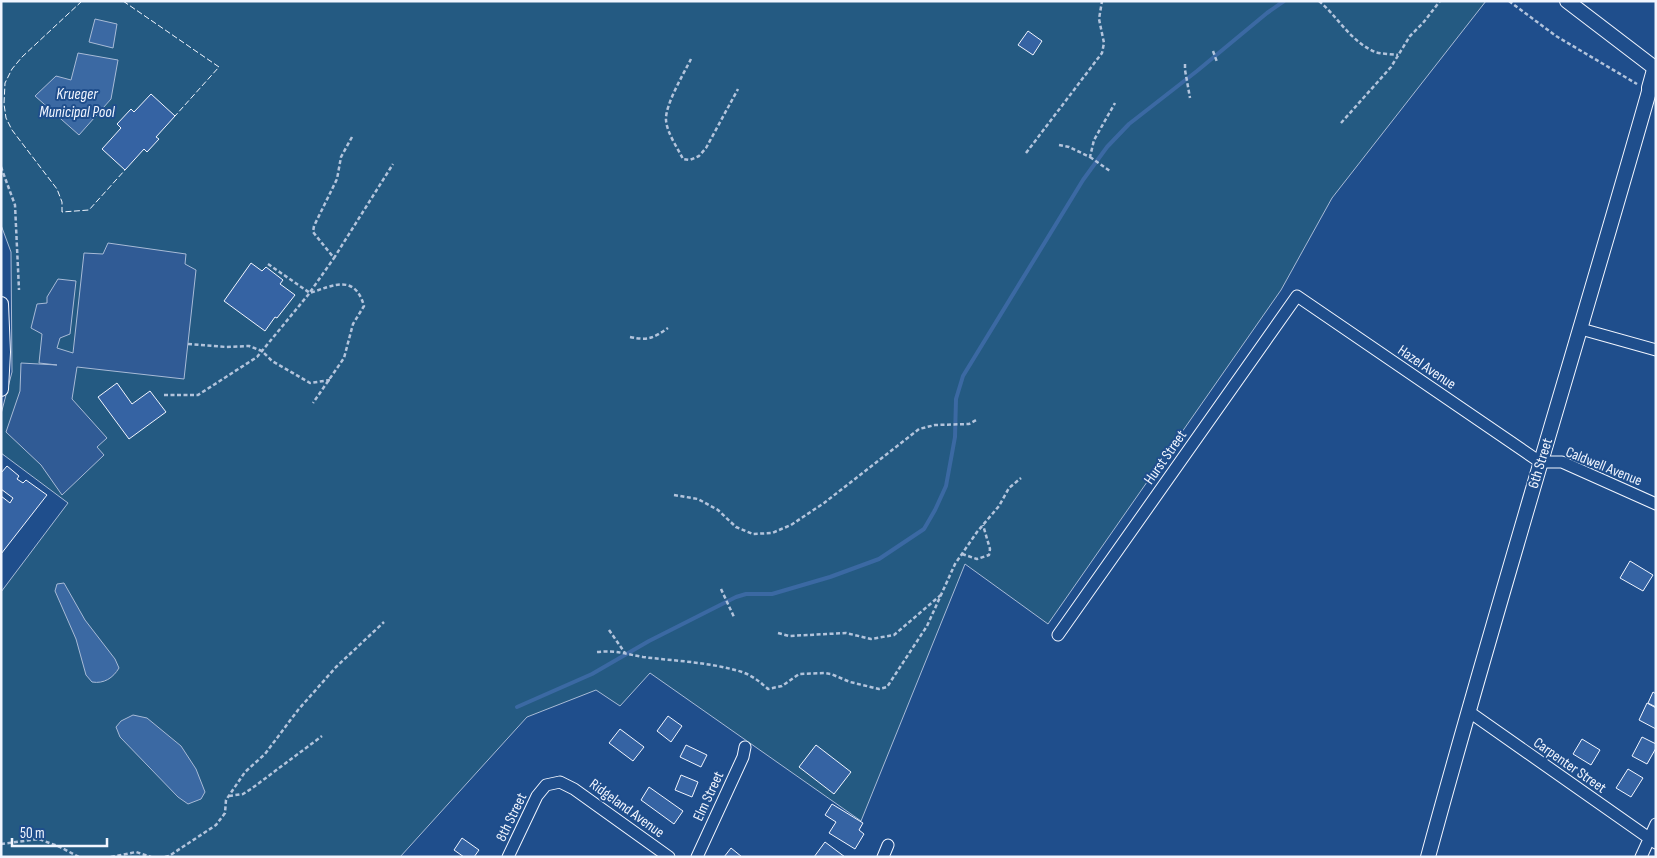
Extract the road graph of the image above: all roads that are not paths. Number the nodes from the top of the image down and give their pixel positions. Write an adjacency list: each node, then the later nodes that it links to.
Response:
1 (1567, 1): 2 (street)
2 (1656, 70): 3 (main road, 6th Street)
3 (1650, 88): 6 (street, 6th Street)
4 (1297, 296): 9 (street, Hazel Avenue); 11 (street, Hurst Street)
5 (1, 304): 8 (street)
6 (1581, 329): 7 (street); 9 (street, 6th Street)
7 (1656, 350)
8 (1, 389)
9 (1540, 462): 10 (street, Caldwell Avenue); 12 (street, 6th Street)
10 (1656, 504)
11 (1058, 635)
12 (1468, 711): 16 (street, Carpenter Street); 22 (street, 6th Street)
13 (745, 747): 20 (street, Elm Street)
14 (567, 785): 18 (street, 8th Street); 19 (street, Ridgeland Avenue)
15 (1656, 824): 16 (street)
16 (1652, 841): 23 (street)
17 (888, 845): 21 (street)
18 (508, 857)
19 (669, 857)
20 (697, 857)
21 (883, 857)
22 (1428, 857)
23 (1641, 857)

